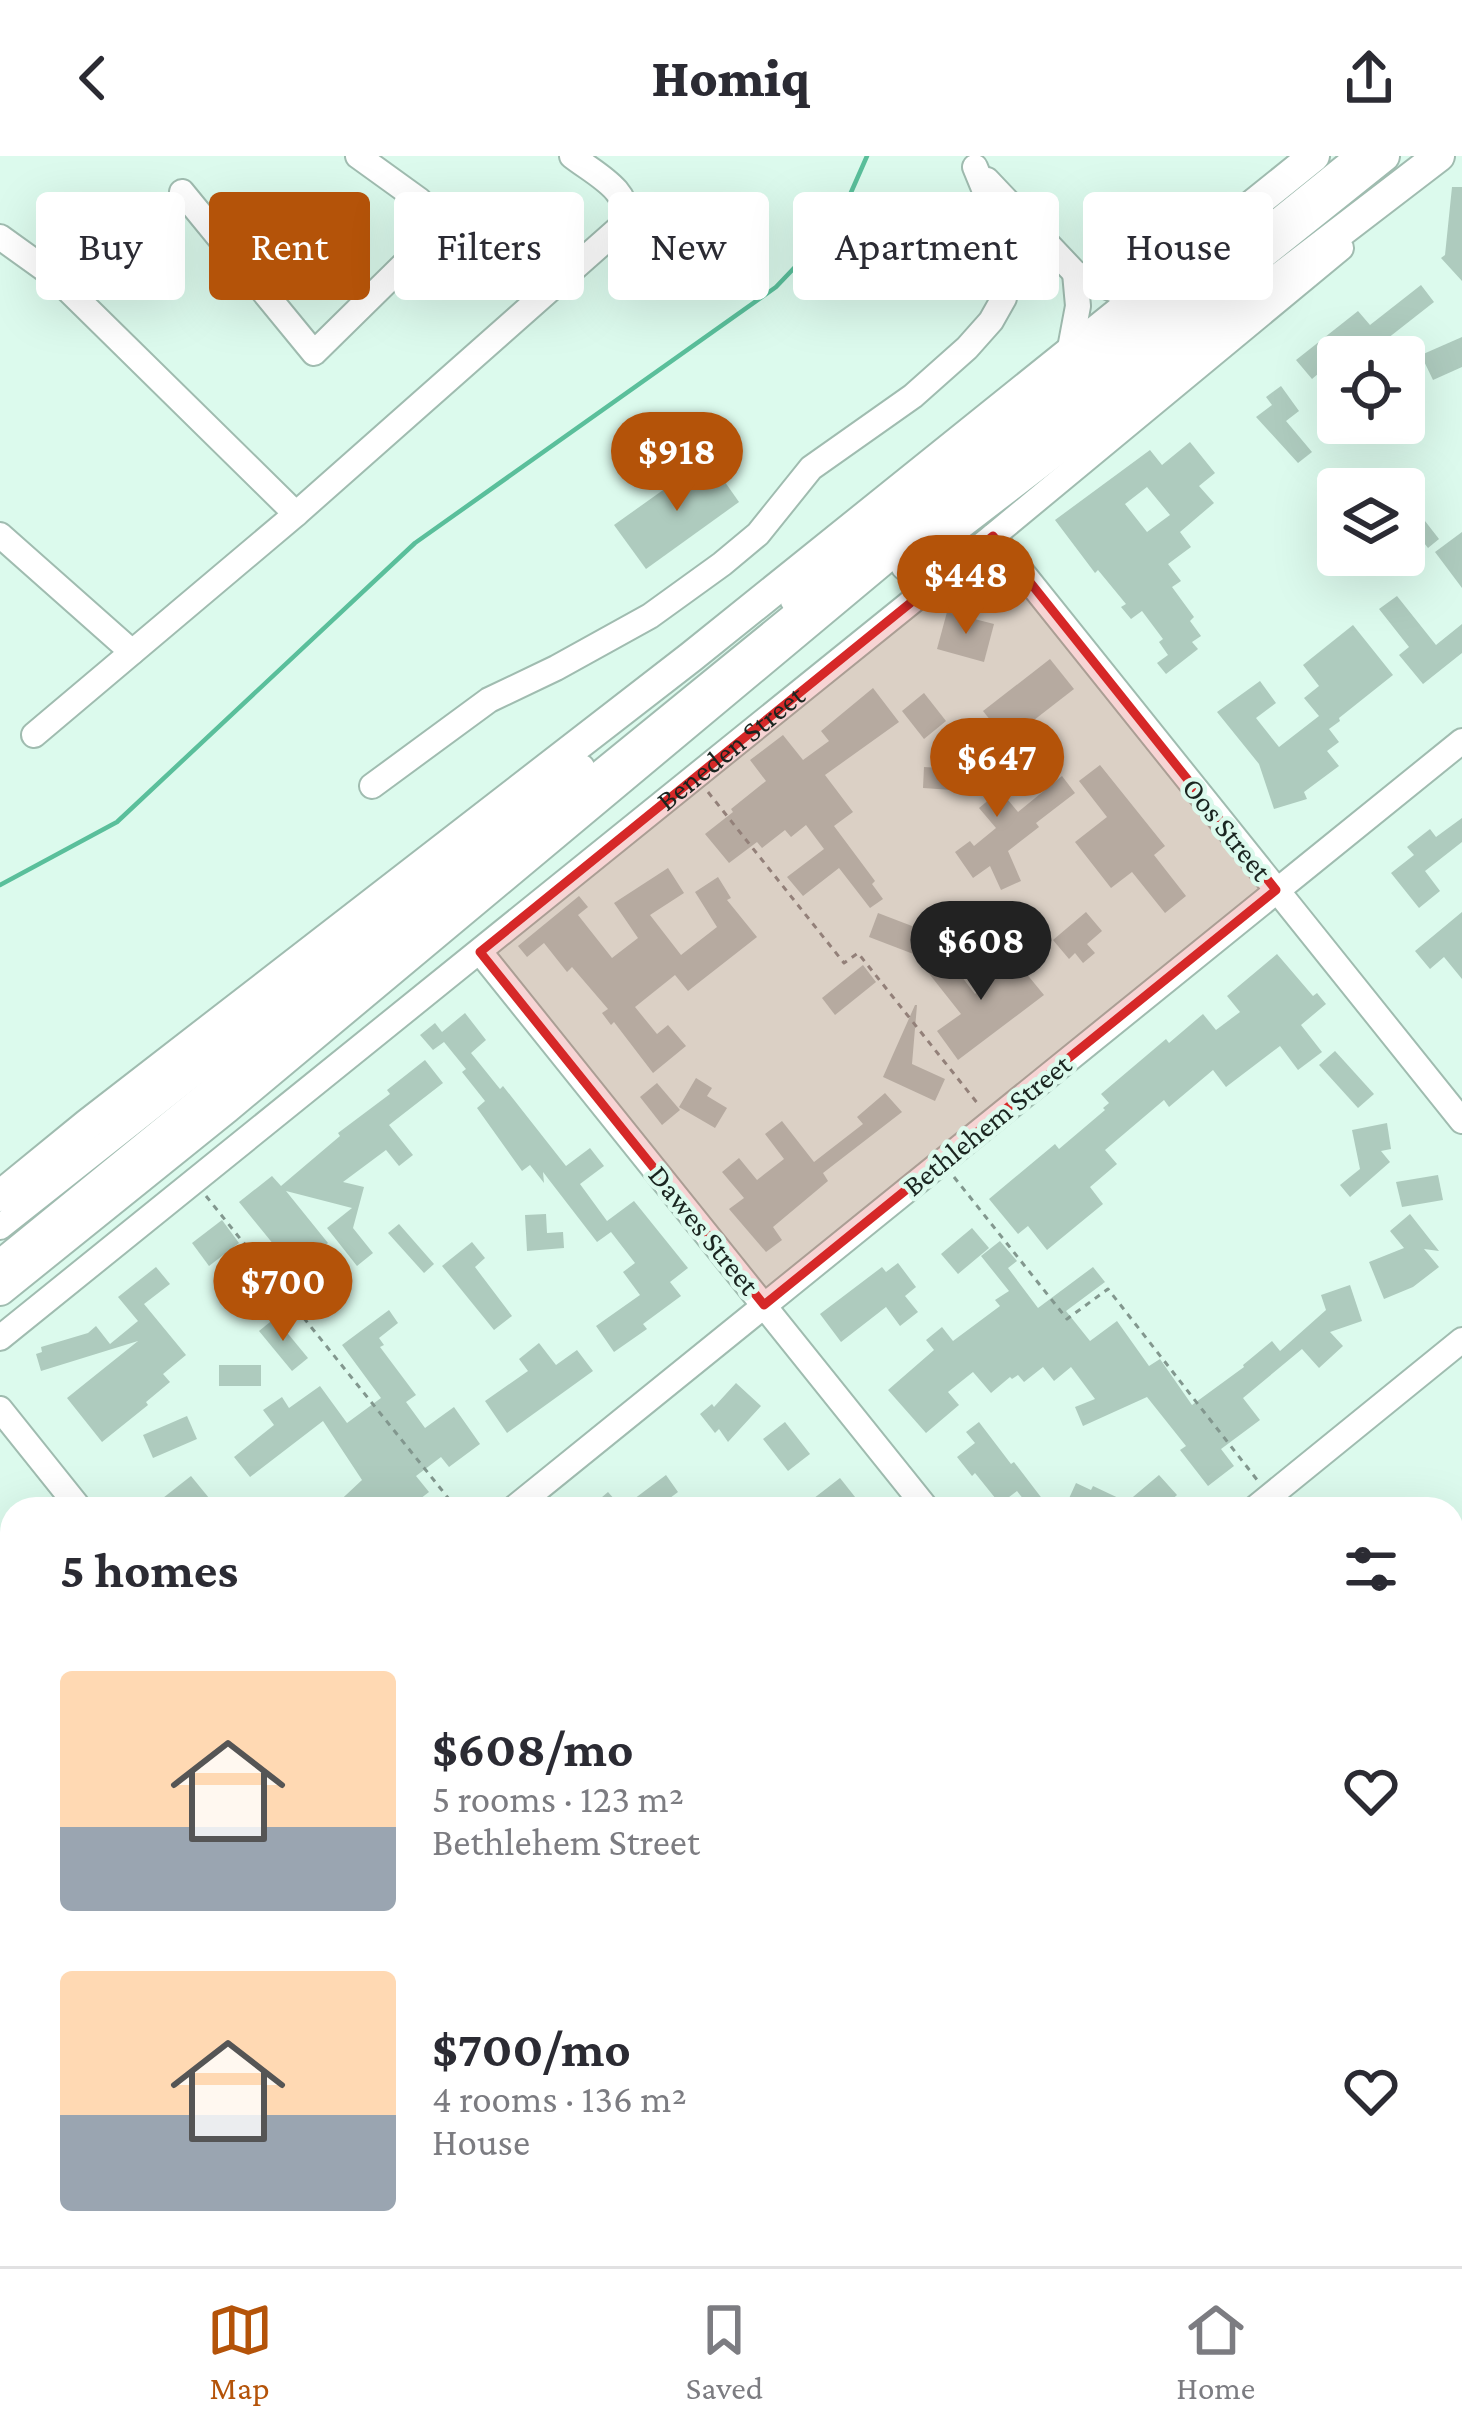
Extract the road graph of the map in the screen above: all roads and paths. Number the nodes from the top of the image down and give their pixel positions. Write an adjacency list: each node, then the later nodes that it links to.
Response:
1 (358, 156): 11 (street)
2 (572, 156): 17 (street)
3 (1314, 156): 10 (main road)
4 (1343, 156): 33 (street)
5 (1358, 156): 34 (street)
6 (1384, 156): 21 (main road, Beneden Street)
7 (1439, 156): 21 (main road)
8 (1460, 157): 19 (street, Beneden Street)
9 (969, 162): 13 (street); 25 (street)
10 (1270, 192)
11 (185, 196)
12 (0, 237): 17 (street)
13 (1075, 273): 14 (street); 16 (street)
14 (1083, 276)
15 (1137, 300): 16 (main road)
16 (1069, 354): 32 (main road)
17 (296, 514): 20 (street)
18 (0, 535): 20 (street)
19 (993, 536): 24 (street, Beneden Street); 26 (street, Oos Street)
20 (132, 652): 22 (street)
21 (713, 699): 35 (main road, Beneden Street)
22 (34, 735)
23 (1462, 742): 26 (street, Bethlehem Street)
24 (696, 777): 27 (street, Beneden Street); 28 (path)
25 (371, 786)
26 (1276, 890): 28 (street, Bethlehem Street); 29 (street, Oos Street)
27 (480, 952): 31 (street, Beneden Street); 36 (street, Dawes Street)
28 (992, 1121): 30 (street, Bethlehem Street)
29 (1462, 1121)
30 (942, 1161): 36 (street, Bethlehem Street); 44 (path)
31 (194, 1180): 37 (street, Beneden Street); 41 (path)
32 (0, 1196)
33 (0, 1227)
34 (0, 1262)
35 (0, 1290)
36 (764, 1305): 42 (street, Bethlehem Street); 43 (street, Dawes Street)
37 (0, 1338)
38 (1462, 1340): 45 (street)
39 (0, 1409): 40 (street)
40 (70, 1497)
41 (447, 1497)
42 (527, 1497)
43 (917, 1497)
44 (1258, 1497)
45 (1269, 1497)

